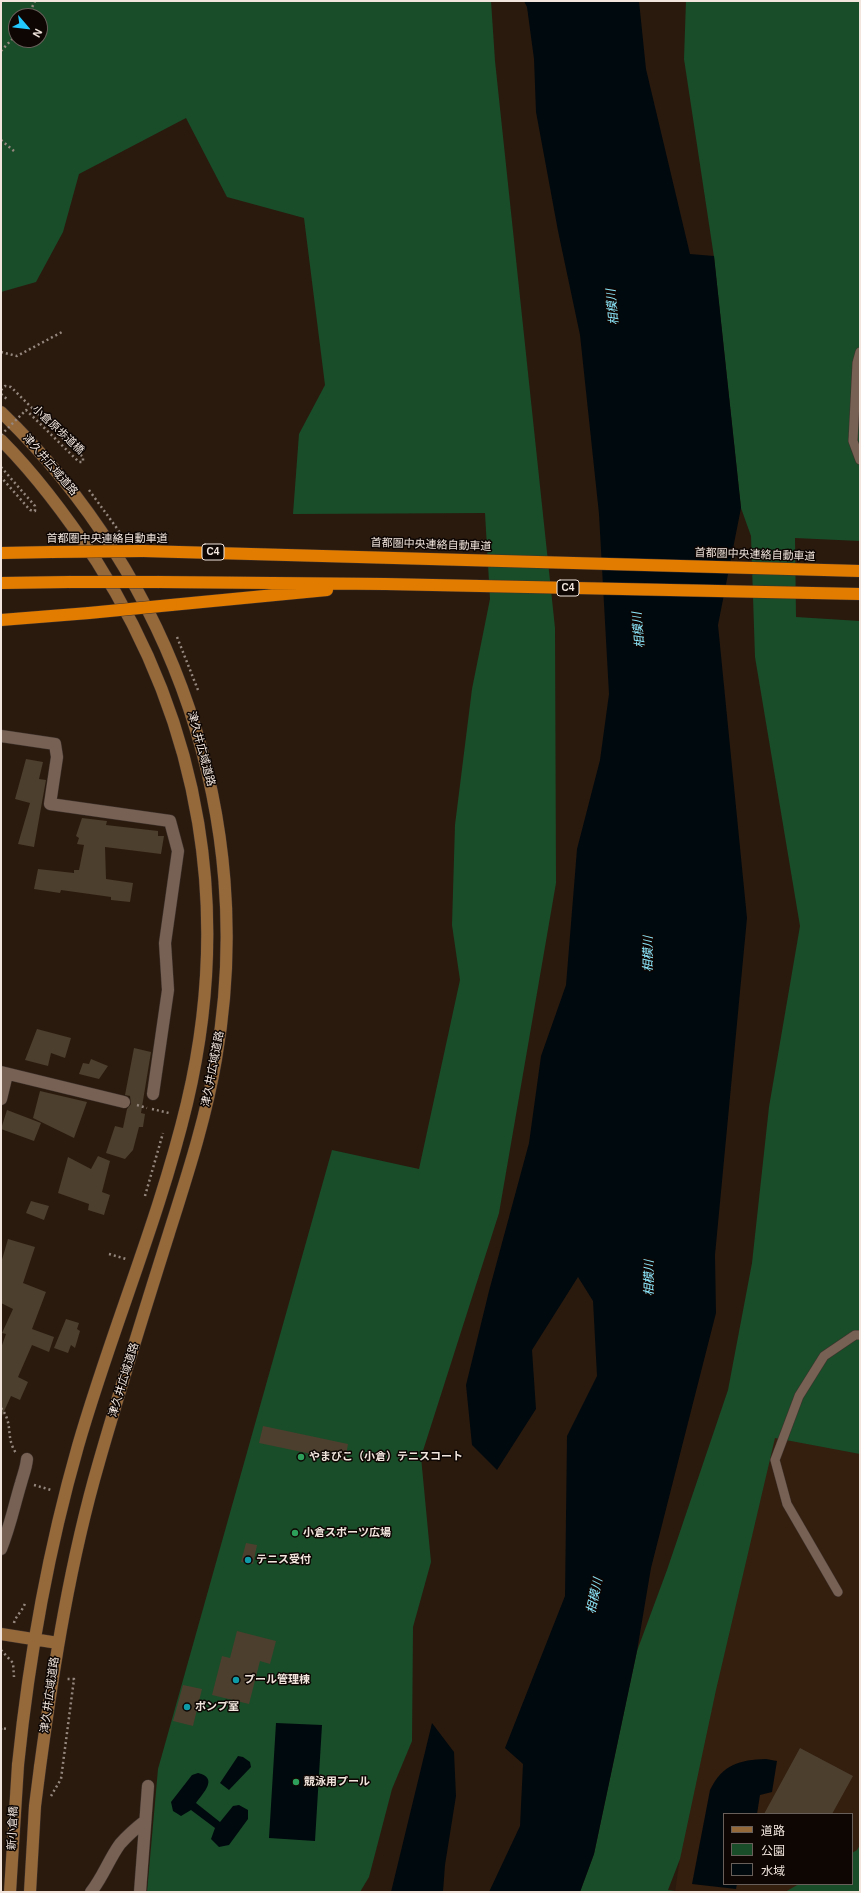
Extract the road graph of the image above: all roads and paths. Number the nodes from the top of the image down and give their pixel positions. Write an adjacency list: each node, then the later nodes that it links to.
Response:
1 (8, 44): 2 (path)
2 (1, 51)
3 (1, 140): 4 (path)
4 (14, 151)
5 (62, 332): 6 (path)
6 (1, 352)
7 (860, 352): 12 (lane)
8 (1, 390): 10 (path, 小倉原歩道橋, bridge)
9 (1, 412): 47 (main road, 津久井広域道路)
10 (1, 435)
11 (1, 440): 46 (main road, 津久井広域道路)
12 (860, 460)
13 (1, 467): 14 (path)
14 (1, 477)
15 (1, 553): 16 (highway, 首都圏中央連絡自動車道 / C4, bridge)
16 (860, 571)
17 (1, 583): 18 (highway, C4, bridge)
18 (386, 584): 19 (highway, C4); 20 (highway, bridge)
19 (860, 594)
20 (1, 620)
21 (1, 736): 23 (street)
22 (4, 1073): 24 (street); 25 (street)
23 (153, 1094)
24 (1, 1099)
25 (124, 1102)
26 (171, 1106): 27 (path)
27 (167, 1120)
28 (165, 1127): 29 (path)
29 (144, 1198)
30 (128, 1252): 32 (path)
31 (109, 1254): 32 (path)
32 (126, 1259): 33 (path)
33 (123, 1266)
34 (860, 1335): 42 (lane)
35 (1, 1408): 36 (path)
36 (27, 1460): 41 (street)
37 (53, 1483): 39 (path)
38 (34, 1485): 39 (path)
39 (51, 1490): 40 (path)
40 (50, 1497)
41 (1, 1549)
42 (838, 1592)
43 (27, 1598): 44 (path)
44 (14, 1624)
45 (1, 1634): 46 (main road)
46 (34, 1639): 47 (main road); 53 (main road, 津久井広域道路)
47 (58, 1643): 54 (main road, 津久井広域道路)
48 (1, 1650): 49 (path)
49 (7, 1655)
50 (67, 1679): 56 (path)
51 (8, 1729): 52 (path)
52 (1, 1730)
53 (18, 1765): 58 (main road, 新小倉橋, bridge)
54 (40, 1767): 59 (main road, 新小倉橋, bridge)
55 (148, 1786): 57 (street)
56 (51, 1795)
57 (145, 1821): 60 (street); 61 (street)
58 (10, 1892)
59 (30, 1892)
60 (91, 1892)
61 (140, 1892)

